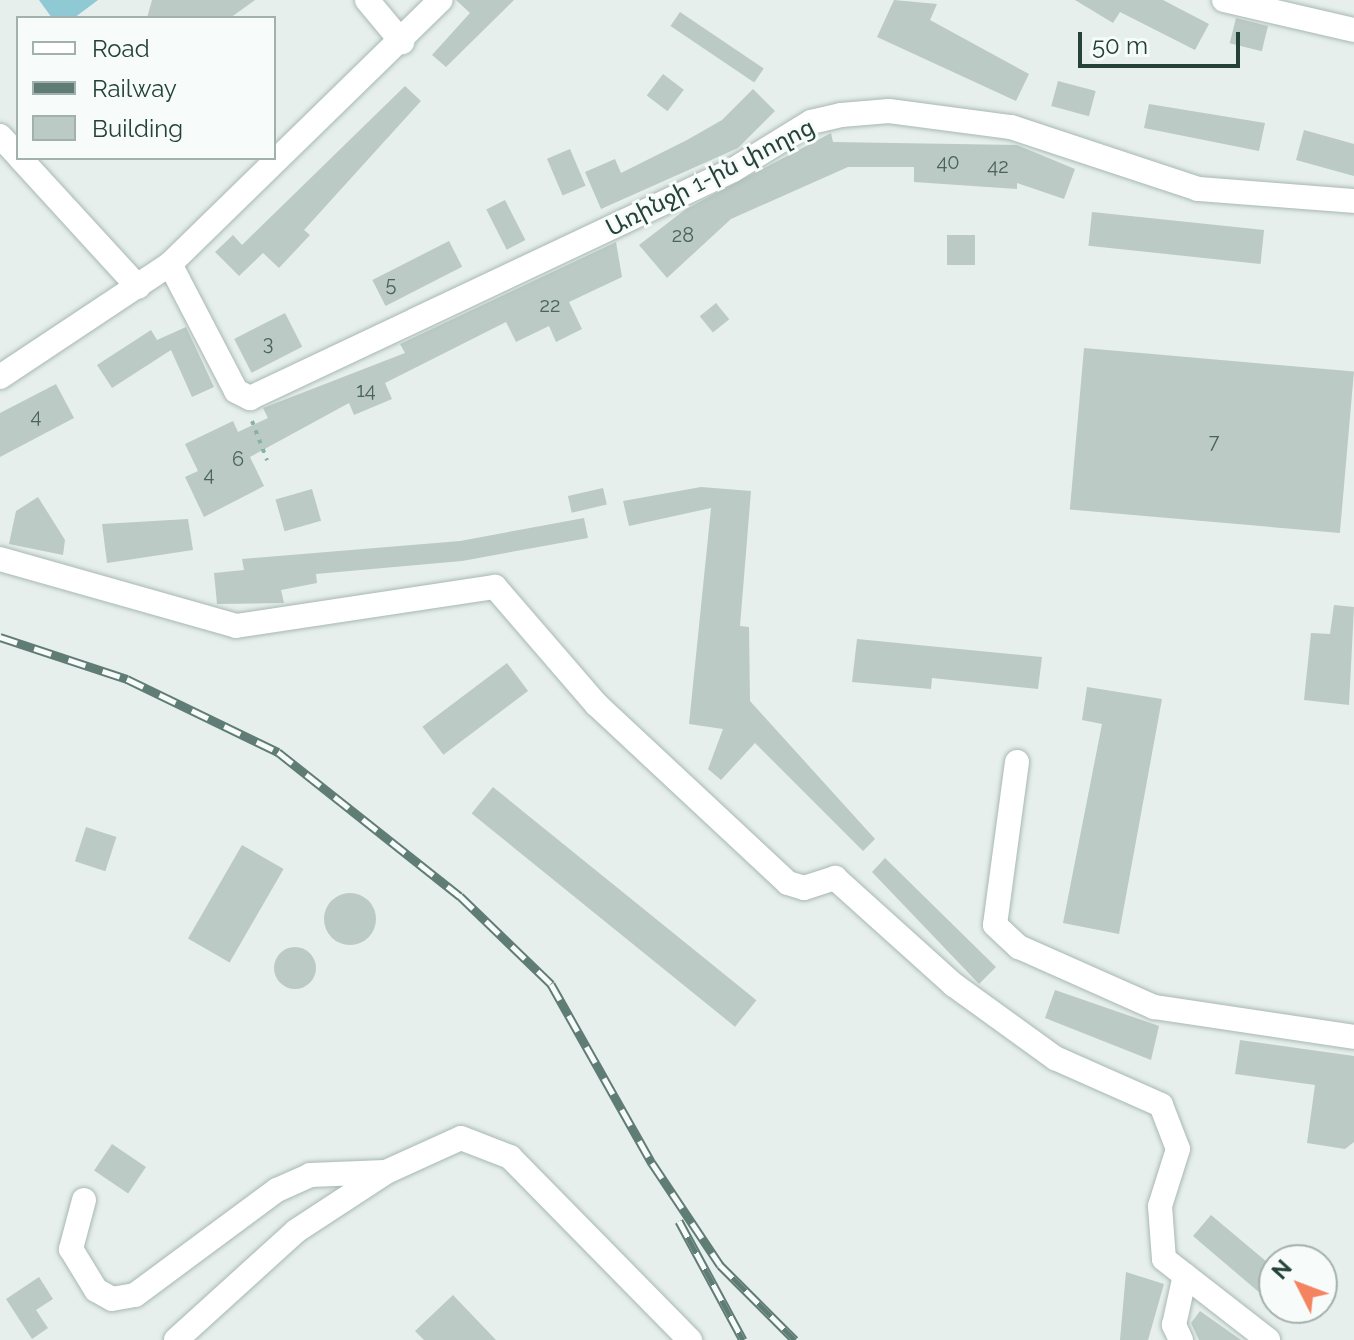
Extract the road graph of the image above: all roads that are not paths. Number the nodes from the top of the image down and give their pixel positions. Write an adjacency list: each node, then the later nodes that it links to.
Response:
1 (367, 0): 5 (street)
2 (441, 0): 5 (street)
3 (1224, 0): 4 (street)
4 (1354, 30)
5 (402, 42): 10 (street)
6 (0, 136): 7 (street)
7 (16, 154)
8 (22, 160): 11 (street)
9 (1354, 201): 10 (street, Առինջի 1-ին փողոց)
10 (170, 264): 11 (street)
11 (138, 287): 12 (street)
12 (0, 377)
13 (0, 559): 18 (street)
14 (1017, 762): 15 (street)
15 (1354, 1037)
16 (386, 1172): 17 (street); 19 (street); 20 (street)
17 (84, 1200)
18 (1185, 1275): 21 (street); 22 (street)
19 (176, 1340)
20 (690, 1340)
21 (1181, 1340)
22 (1268, 1340)

